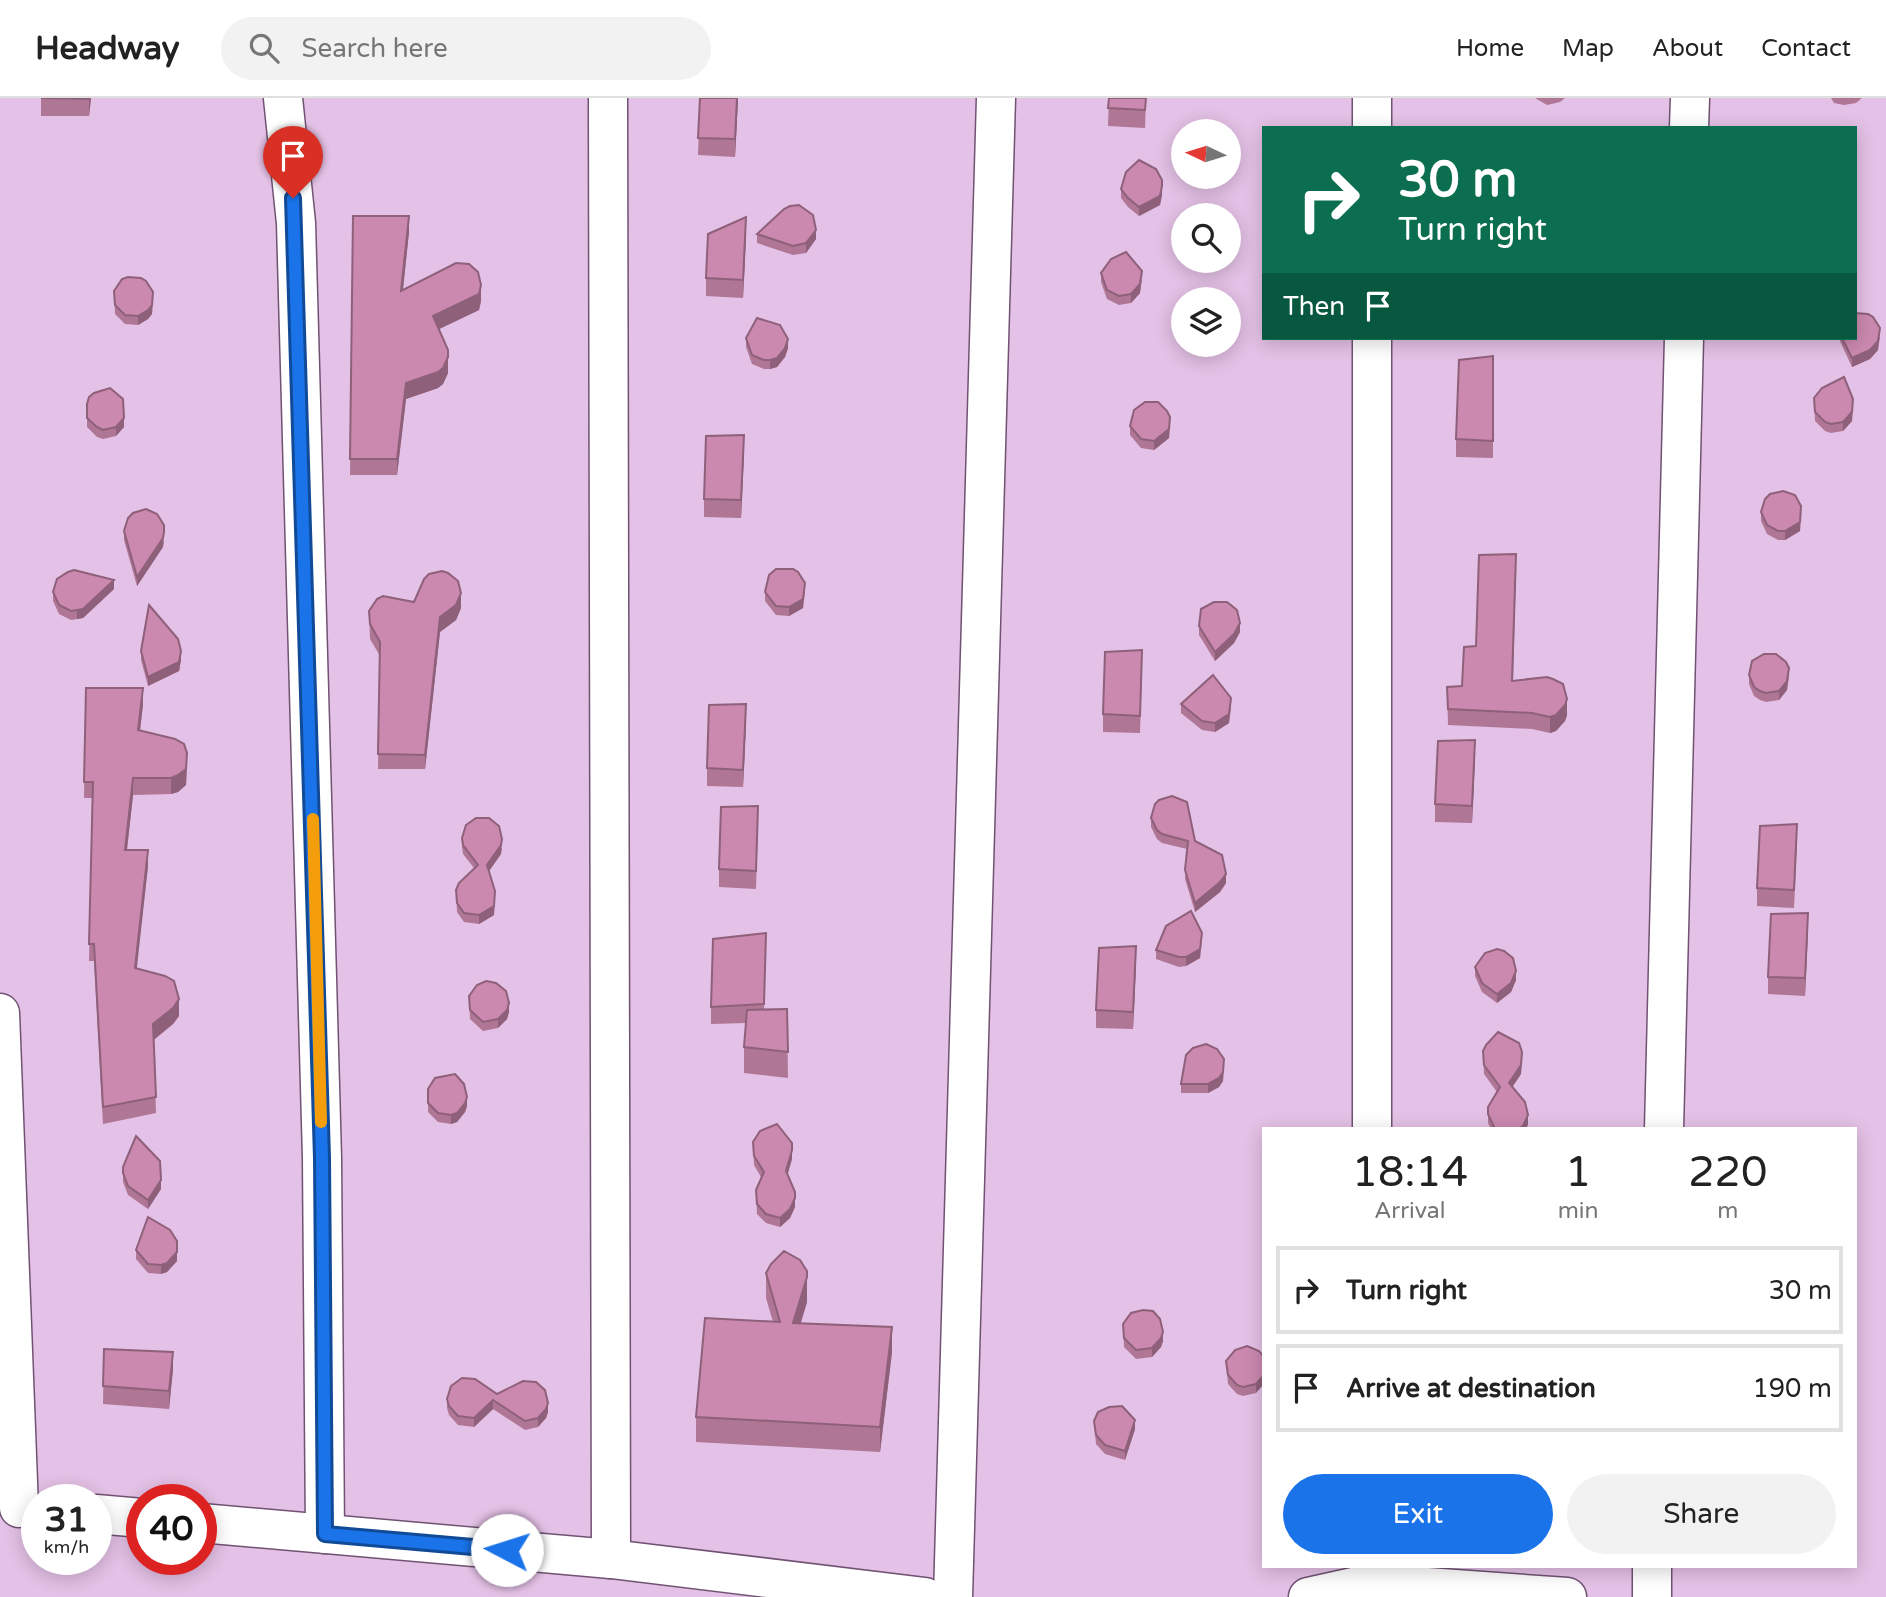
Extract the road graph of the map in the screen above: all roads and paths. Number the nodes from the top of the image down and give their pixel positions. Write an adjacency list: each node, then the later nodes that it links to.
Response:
1 (283, 98): 15 (street)
2 (608, 98): 16 (street)
3 (996, 98): 21 (street)
4 (1373, 98): 6 (street)
5 (1690, 98): 7 (street)
6 (1373, 126)
7 (1689, 126)
8 (1372, 340): 11 (street)
9 (1684, 340): 12 (street)
10 (0, 1013): 13 (street)
11 (1372, 1127)
12 (1664, 1127)
13 (19, 1508)
14 (217, 1524): 15 (street)
15 (325, 1534): 16 (street)
16 (611, 1559): 19 (street)
17 (1652, 1568): 24 (street)
18 (1371, 1575): 22 (street); 23 (street)
19 (793, 1589): 20 (street)
20 (925, 1597)
21 (953, 1597)
22 (1308, 1597)
23 (1567, 1597)
24 (1652, 1597)

